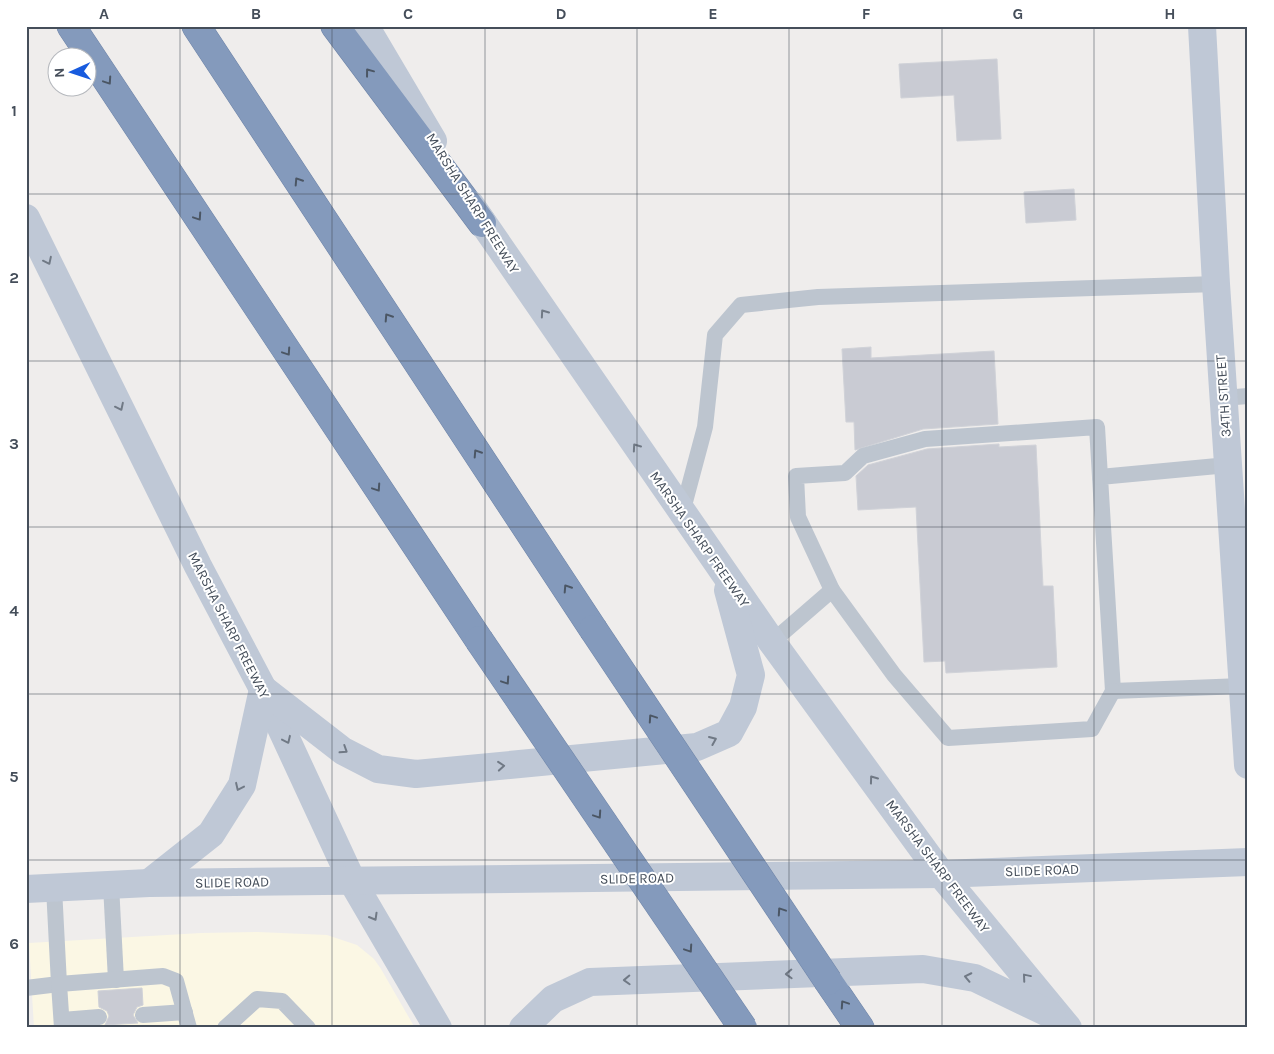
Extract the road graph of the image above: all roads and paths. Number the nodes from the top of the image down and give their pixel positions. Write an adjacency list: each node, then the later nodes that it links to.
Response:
1 (71, 26): 39 (highway, one-way to 39, bridge)
2 (196, 26): 40 (highway, one-way to 2, bridge)
3 (335, 26): 7 (highway, one-way to 3)
4 (365, 26): 7 (main road, MARSHA SHARP FREEWAY)
5 (1202, 26): 8 (main road, 34TH STREET)
6 (26, 218): 17 (main road, MARSHA SHARP FREEWAY, one-way to 17)
7 (482, 223): 12 (main road, MARSHA SHARP FREEWAY, one-way to 7)
8 (1216, 284): 9 (main road, 34TH STREET); 12 (lane)
9 (1235, 397): 10 (main road, 34TH STREET)
10 (1228, 465): 11 (lane); 16 (main road, 34TH STREET)
11 (1100, 477): 14 (lane); 18 (lane)
12 (682, 513): 13 (main road, MARSHA SHARP FREEWAY)
13 (723, 572): 15 (main road, MARSHA SHARP FREEWAY); 17 (main road, one-way to 13)
14 (832, 590): 15 (lane); 18 (lane)
15 (772, 642): 21 (main road, MARSHA SHARP FREEWAY, one-way to 15)
16 (1242, 686): 18 (lane); 19 (main road, 34TH STREET)
17 (263, 689): 22 (main road, MARSHA SHARP FREEWAY, one-way to 22); 23 (main road, one-way to 23)
18 (1113, 691)
19 (1248, 765)
20 (1248, 862): 21 (main road, SLIDE ROAD)
21 (941, 874): 22 (main road, SLIDE ROAD); 33 (main road, MARSHA SHARP FREEWAY, one-way to 21)
22 (352, 881): 23 (main road, SLIDE ROAD); 37 (main road, MARSHA SHARP FREEWAY, one-way to 37)
23 (149, 883): 24 (main road, SLIDE ROAD)
24 (111, 885): 25 (main road, SLIDE ROAD); 27 (lane)
25 (54, 888): 26 (main road, SLIDE ROAD); 28 (lane)
26 (26, 889)
27 (116, 980): 28 (lane); 32 (lane)
28 (59, 984): 29 (lane); 34 (lane)
29 (26, 988)
30 (143, 1015): 32 (lane)
31 (99, 1017): 34 (lane)
32 (187, 1020)
33 (1064, 1023): 38 (main road, one-way to 38)
34 (62, 1024)
35 (225, 1028): 36 (lane)
36 (308, 1028)
37 (438, 1028)
38 (523, 1028)
39 (743, 1028)
40 (860, 1028)

